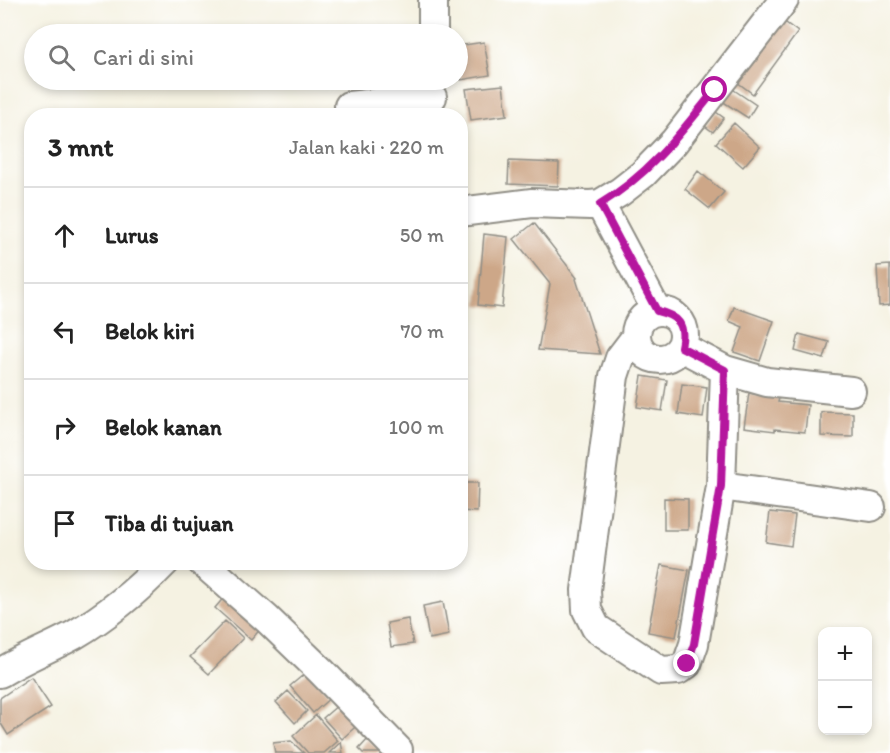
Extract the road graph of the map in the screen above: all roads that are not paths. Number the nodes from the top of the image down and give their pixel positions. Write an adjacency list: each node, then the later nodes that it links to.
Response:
1 (433, 0): 3 (street)
2 (784, 0): 6 (street)
3 (433, 24)
4 (432, 97): 5 (street)
5 (349, 106)
6 (600, 204): 7 (street); 8 (street)
7 (468, 211)
8 (657, 311): 9 (street); 10 (street)
9 (636, 337): 10 (street); 13 (street)
10 (681, 347): 11 (street)
11 (725, 370): 12 (street); 13 (street)
12 (851, 391)
13 (721, 486): 14 (street)
14 (871, 507)
15 (157, 570): 17 (street)
16 (211, 570): 18 (street)
17 (0, 673)
18 (398, 750)

